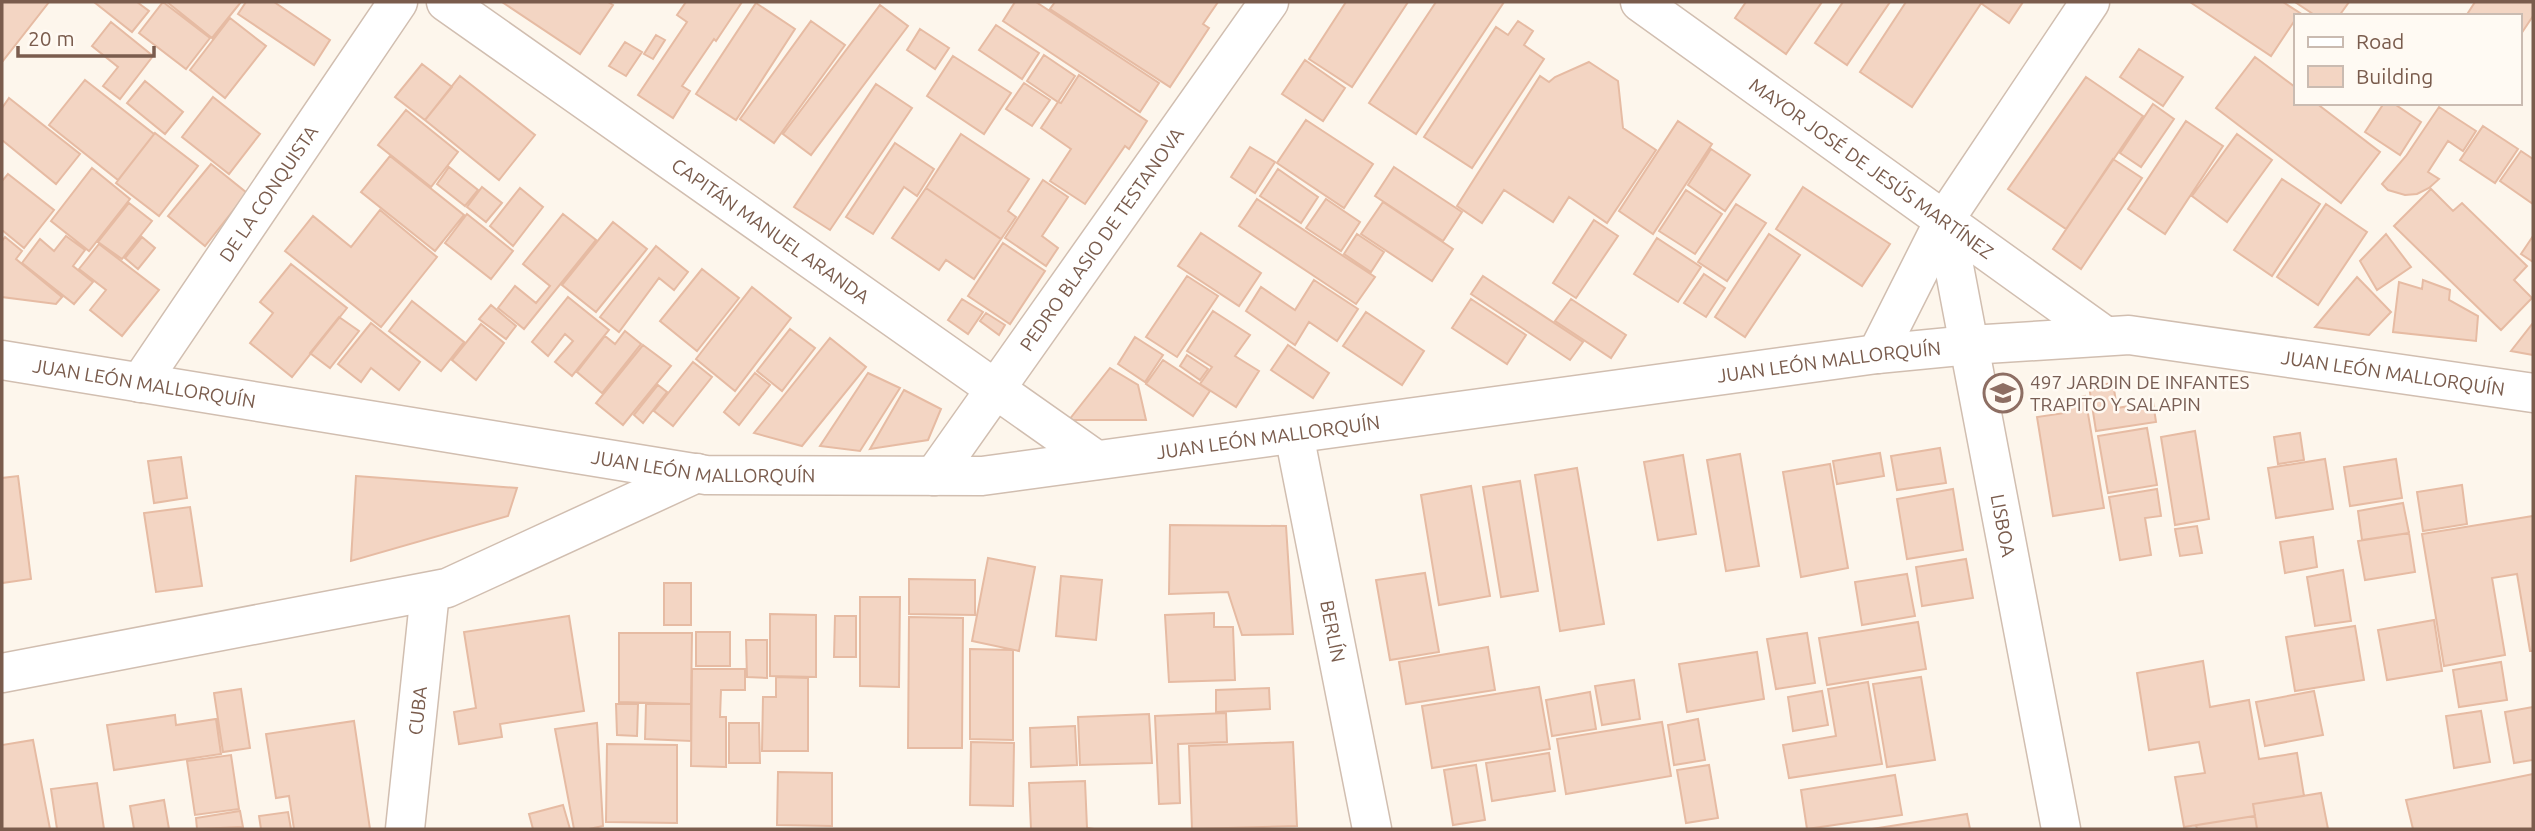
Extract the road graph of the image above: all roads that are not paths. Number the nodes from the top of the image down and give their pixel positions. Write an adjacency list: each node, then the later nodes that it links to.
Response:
1 (398, 2): 11 (street, DE LA CONQUISTA)
2 (446, 2): 12 (street, CAPITÁN MANUEL ARANDA)
3 (1269, 2): 12 (street, PEDRO BLASIO DE TESTANOVA)
4 (1640, 2): 6 (street, MAYOR JOSÉ DE JESÚS MARTÍNEZ)
5 (2090, 2): 6 (street)
6 (1945, 219): 7 (street, MAYOR JOSÉ DE JESÚS MARTÍNEZ); 8 (street, LISBOA); 9 (street)
7 (2105, 336): 8 (street, JUAN LEÓN MALLORQUÍN); 13 (street, JUAN LEÓN MALLORQUÍN)
8 (1970, 345): 9 (street, JUAN LEÓN MALLORQUÍN); 22 (street, LISBOA)
9 (1877, 354): 14 (street, JUAN LEÓN MALLORQUÍN)
10 (2, 360): 11 (street, JUAN LEÓN MALLORQUÍN)
11 (140, 383): 16 (street, JUAN LEÓN MALLORQUÍN)
12 (995, 390): 15 (street, CAPITÁN MANUEL ARANDA); 17 (street, PEDRO BLASIO DE TESTANOVA)
13 (2533, 393)
14 (1294, 433): 15 (street, JUAN LEÓN MALLORQUÍN); 21 (street, BERLÍN)
15 (1096, 460): 17 (street, JUAN LEÓN MALLORQUÍN)
16 (697, 473): 17 (street, JUAN LEÓN MALLORQUÍN); 18 (street)
17 (934, 476)
18 (438, 590): 19 (street); 20 (street, CUBA)
19 (2, 673)
20 (405, 829)
21 (1372, 829)
22 (2061, 829)

